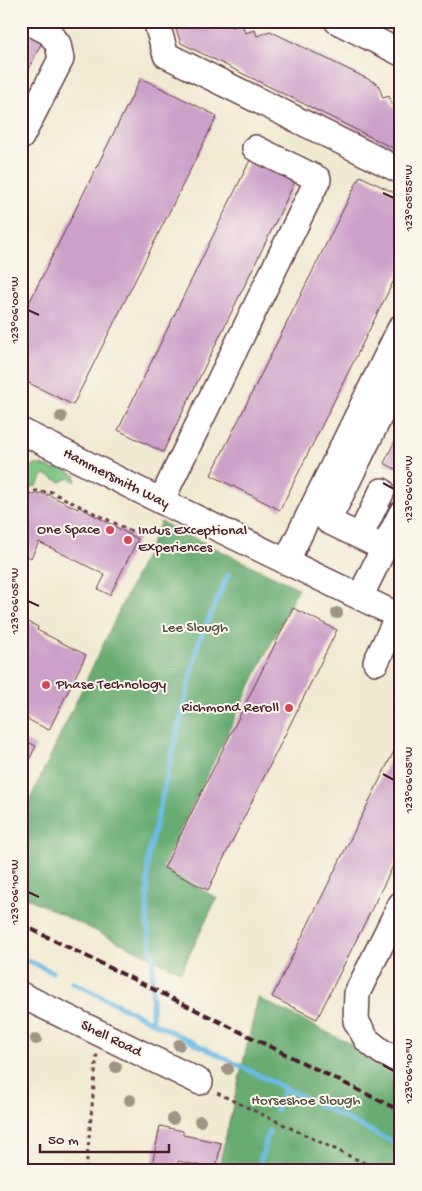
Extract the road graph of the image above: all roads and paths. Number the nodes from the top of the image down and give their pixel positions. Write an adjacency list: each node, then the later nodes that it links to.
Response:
1 (27, 21): 5 (street)
2 (156, 21): 7 (street)
3 (337, 21): 4 (street)
4 (401, 53)
5 (21, 137)
6 (255, 148): 13 (street)
7 (401, 171)
8 (401, 327): 20 (street)
9 (401, 373): 18 (street)
10 (21, 431): 13 (street, Hammersmith Way)
11 (382, 491): 18 (street)
12 (21, 500): 16 (path)
13 (161, 501): 20 (street, Hammersmith Way)
14 (401, 514): 19 (street)
15 (124, 520): 16 (path)
16 (120, 526): 17 (path)
17 (133, 532)
18 (360, 536): 19 (street)
19 (384, 548): 21 (street)
20 (286, 562): 21 (street, Hammersmith Way)
21 (360, 597): 22 (street, Hammersmith Way)
22 (399, 617): 23 (street)
23 (376, 662)
24 (401, 904): 27 (street)
25 (21, 995): 26 (street, Shell Road)
26 (99, 1033): 28 (street, Shell Road); 29 (path)
27 (401, 1061)
28 (200, 1082): 30 (path)
29 (86, 1170)
30 (379, 1170)

